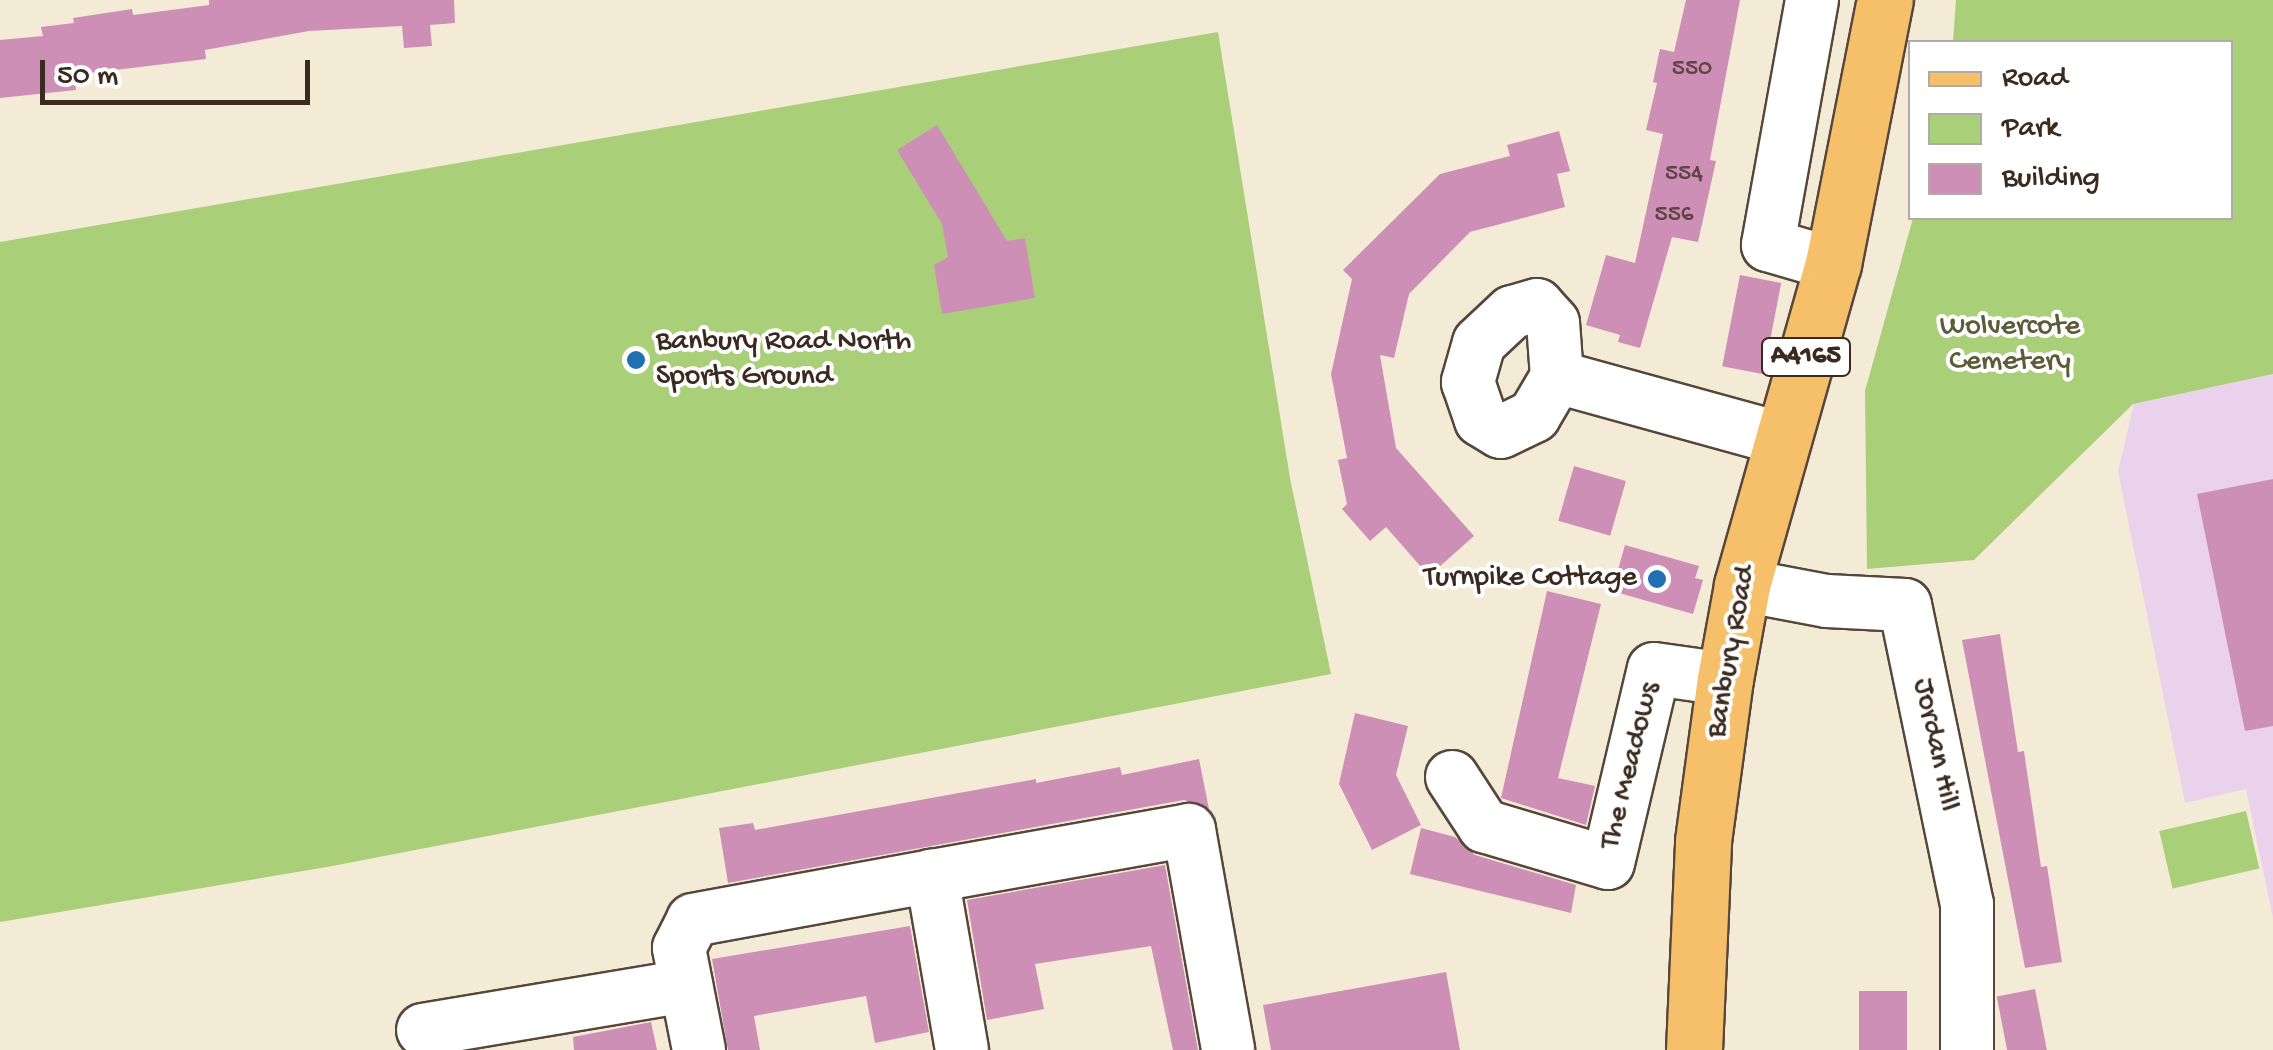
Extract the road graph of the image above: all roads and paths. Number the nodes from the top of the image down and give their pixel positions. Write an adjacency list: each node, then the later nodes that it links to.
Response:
1 (1812, 0): 3 (street)
2 (1884, 0): 3 (main road, Banbury Road / A4165)
3 (1834, 264): 5 (main road, Banbury Road / A4165)
4 (1556, 377): 5 (street)
5 (1782, 439): 6 (main road, Banbury Road / A4165)
6 (1742, 585): 7 (main road, Banbury Road / A4165); 16 (street, Jordan Hill)
7 (1725, 679): 8 (street, The Meadows); 15 (main road, Banbury Road / A4165)
8 (1452, 776)
9 (932, 876): 10 (street); 13 (street); 14 (street)
10 (686, 986): 11 (street); 12 (street)
11 (424, 1030)
12 (698, 1050)
13 (962, 1050)
14 (1228, 1050)
15 (1694, 1050)
16 (1966, 1050)

